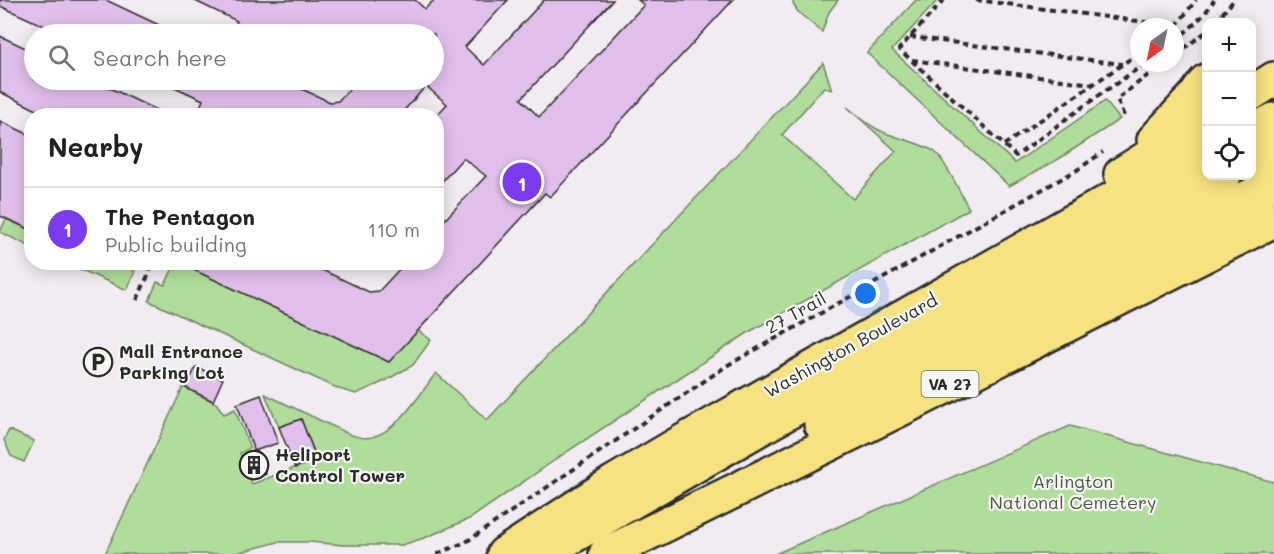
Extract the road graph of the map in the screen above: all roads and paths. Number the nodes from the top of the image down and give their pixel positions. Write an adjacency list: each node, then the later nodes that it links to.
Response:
1 (944, 0): 11 (path)
2 (976, 0): 8 (path)
3 (1196, 0): 6 (path)
4 (1214, 0): 9 (path)
5 (1234, 0): 7 (path)
6 (1181, 18)
7 (1218, 18)
8 (1130, 20)
9 (1184, 34)
10 (1202, 35): 12 (path)
11 (910, 37): 14 (path); 15 (path)
12 (1184, 48)
13 (1130, 59): 15 (path)
14 (912, 60): 19 (path); 26 (path)
15 (1122, 64): 19 (path)
16 (1133, 72): 26 (path)
17 (1152, 72): 22 (path)
18 (1274, 79): 21 (highway)
19 (1092, 84): 26 (path)
20 (1202, 87): 30 (highway)
21 (1256, 90)
22 (1124, 116)
23 (1274, 120): 25 (highway)
24 (1202, 123): 30 (highway)
25 (1256, 129)
26 (1004, 145)
27 (1274, 150): 29 (highway)
28 (1202, 155): 35 (highway, Washington Boulevard)
29 (1256, 159)
30 (1111, 164): 35 (highway); 38 (path, 27 Trail)
31 (1216, 180): 40 (highway)
32 (1274, 184): 37 (highway)
33 (1274, 220): 37 (highway, VA 27)
34 (150, 270): 36 (path)
35 (952, 289): 39 (highway, Washington Boulevard)
36 (137, 300)
37 (616, 549)
38 (437, 554)
39 (504, 554)
40 (542, 554)

